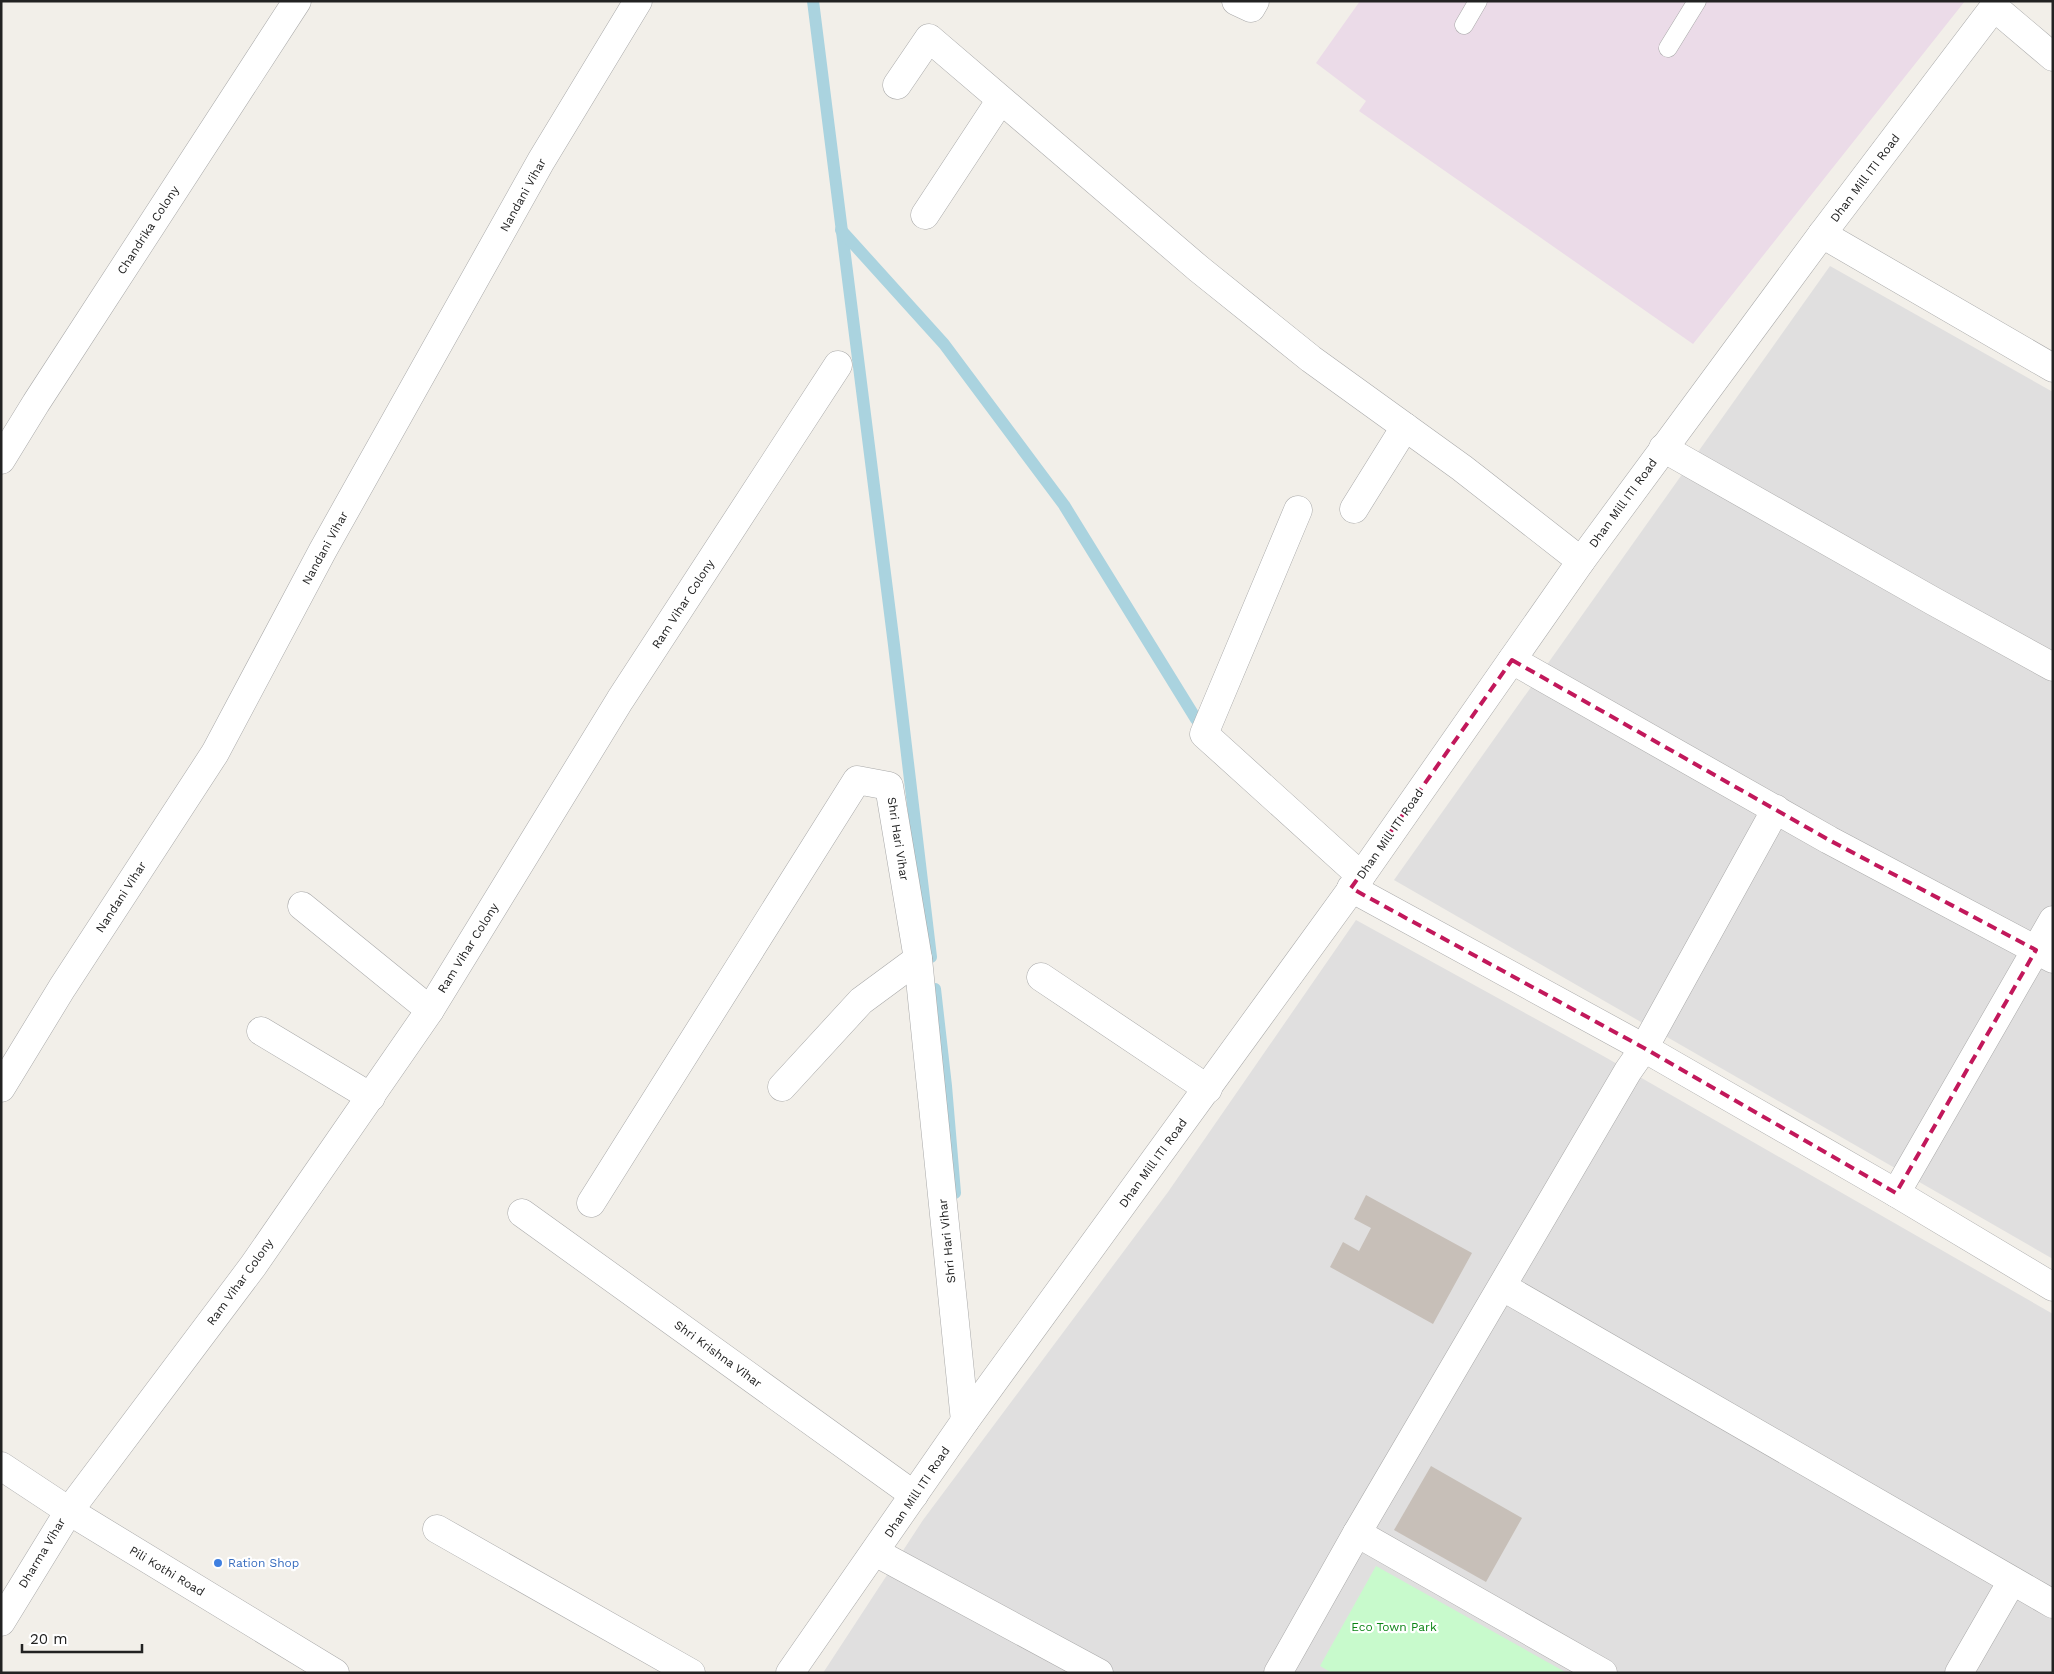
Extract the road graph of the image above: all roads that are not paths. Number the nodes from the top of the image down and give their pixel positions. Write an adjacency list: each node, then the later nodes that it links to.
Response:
1 (297, 1): 19 (street, Chandrika Colony)
2 (638, 1): 36 (street, Nandani Vihar)
3 (1236, 1): 4 (street)
4 (1255, 1)
5 (1478, 1): 8 (lane)
6 (1697, 1): 9 (lane)
7 (1995, 4): 10 (street); 14 (street, Dhan Mill ITI Road)
8 (1464, 25)
9 (1668, 48)
10 (2053, 57)
11 (897, 85): 12 (street)
12 (1000, 101): 13 (street); 17 (street)
13 (925, 215)
14 (1822, 234): 16 (street); 18 (street, Dhan Mill ITI Road)
15 (838, 365): 32 (street, Ram Vihar Colony)
16 (2053, 368)
17 (1405, 427): 20 (street); 22 (street)
18 (1663, 448): 22 (street, Dhan Mill ITI Road); 24 (street)
19 (1, 460)
20 (1354, 509)
21 (1298, 510): 26 (street)
22 (1581, 562): 23 (street, Dhan Mill ITI Road)
23 (1512, 660): 25 (street); 26 (street, Dhan Mill ITI Road)
24 (2053, 667)
25 (1776, 809): 29 (street); 34 (street)
26 (1356, 882): 34 (street); 37 (street, Dhan Mill ITI Road)
27 (302, 906): 32 (street)
28 (2053, 920): 29 (street)
29 (2044, 954): 39 (street)
30 (918, 959): 35 (street); 40 (street, Shri Hari Vihar); 44 (street, Shri Hari Vihar)
31 (1041, 977): 37 (street)
32 (430, 1010): 38 (street, Ram Vihar Colony)
33 (262, 1031): 38 (street)
34 (1644, 1048): 39 (street); 42 (street)
35 (782, 1087)
36 (1, 1088)
37 (1208, 1088): 44 (street, Dhan Mill ITI Road)
38 (371, 1097): 47 (street, Ram Vihar Colony)
39 (1896, 1194): 43 (street)
40 (591, 1203)
41 (522, 1213): 46 (street, Shri Krishna Vihar)
42 (1503, 1287): 49 (street); 51 (street)
43 (2053, 1287)
44 (965, 1421): 46 (street, Dhan Mill ITI Road)
45 (1, 1466): 47 (street, Pili Kothi Road)
46 (914, 1495): 50 (street, Dhan Mill ITI Road)
47 (69, 1510): 53 (street, Dharma Vihar); 54 (street, Pili Kothi Road)
48 (437, 1529): 55 (street)
49 (1357, 1533): 58 (street); 59 (street)
50 (875, 1552): 56 (street, Dhan Mill ITI Road); 57 (street)
51 (2012, 1582): 52 (street); 60 (street)
52 (2053, 1604)
53 (1, 1622)
54 (331, 1672)
55 (691, 1673)
56 (790, 1673)
57 (1099, 1673)
58 (1278, 1673)
59 (1603, 1673)
60 (1959, 1673)

